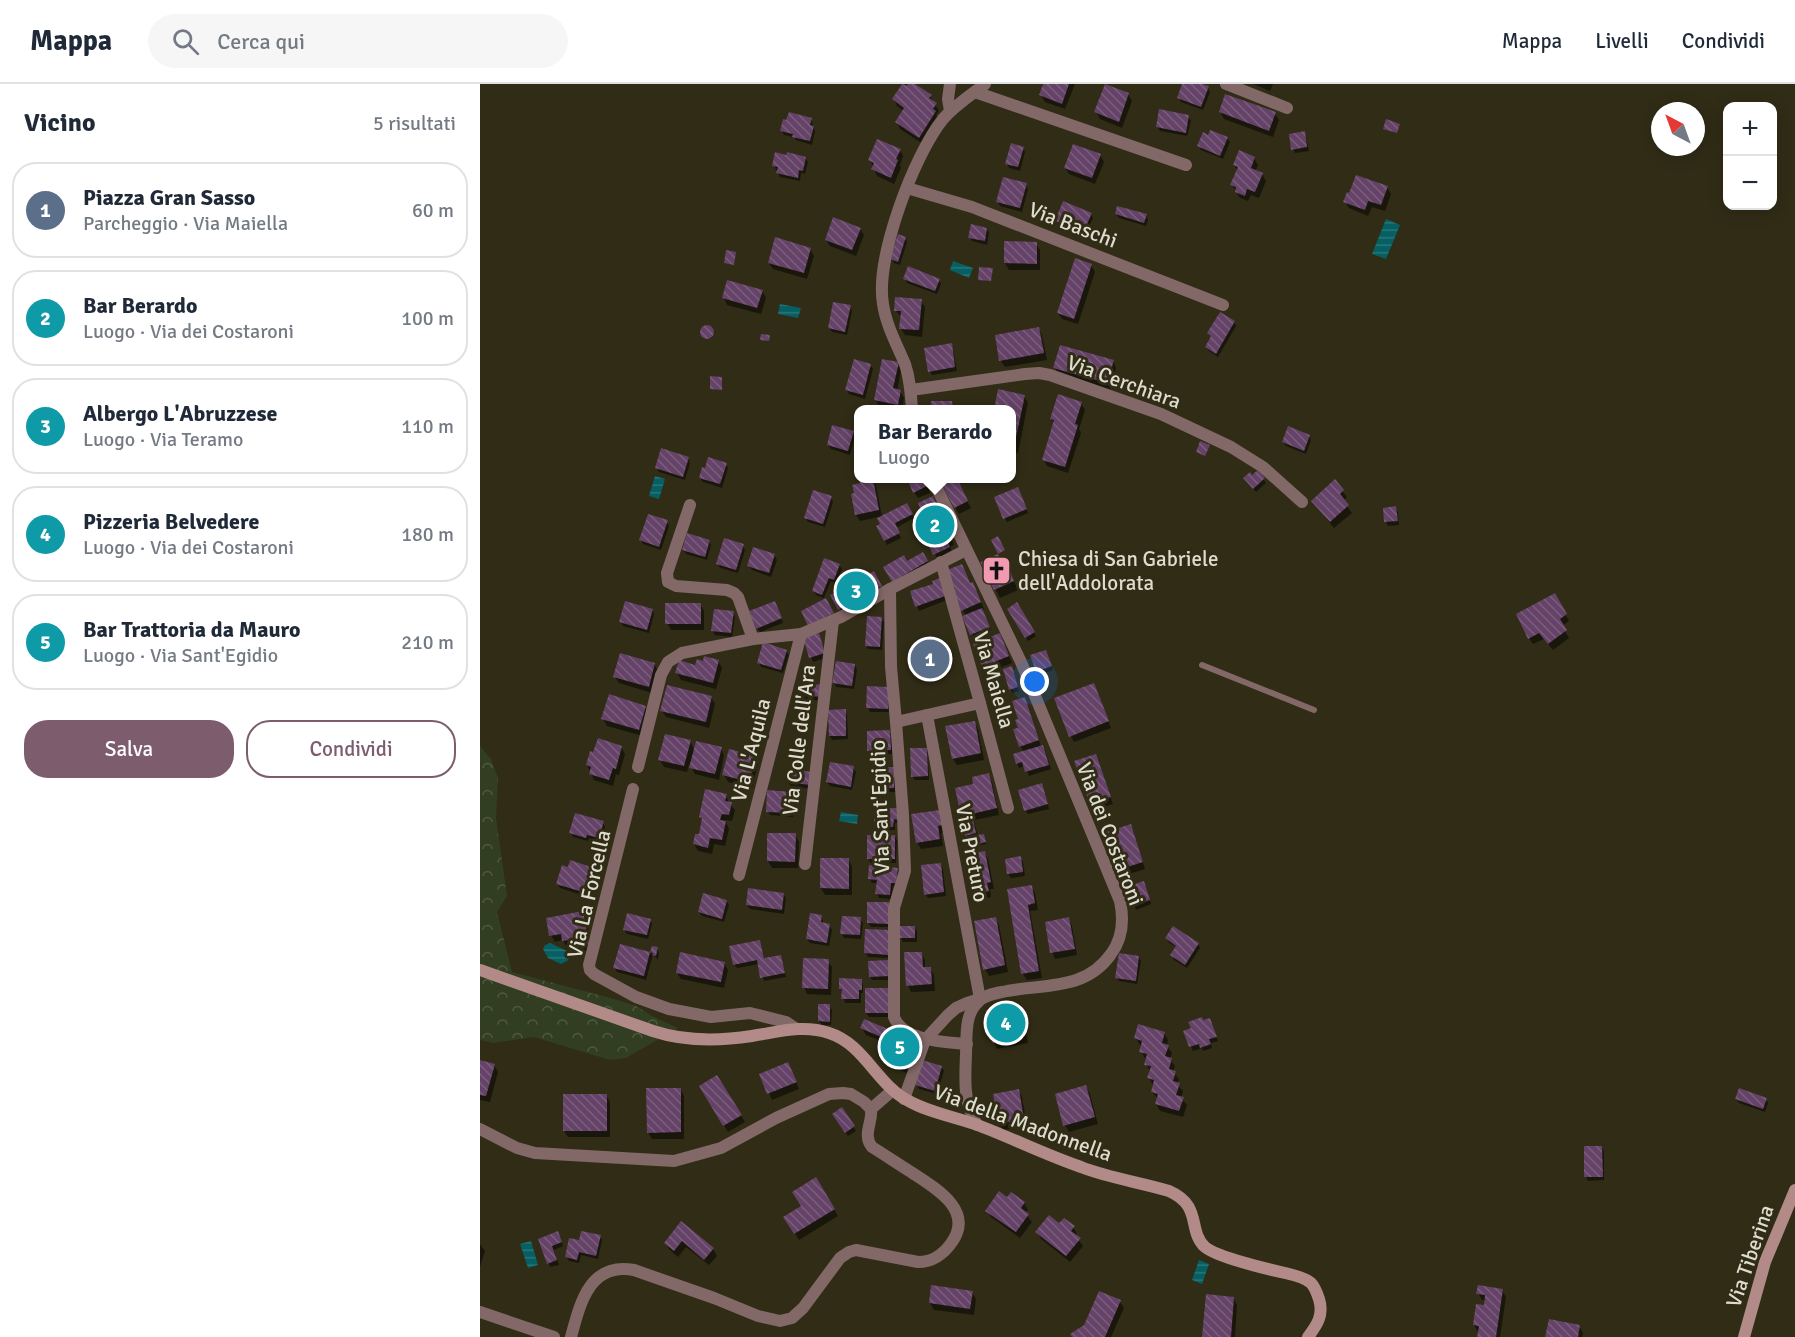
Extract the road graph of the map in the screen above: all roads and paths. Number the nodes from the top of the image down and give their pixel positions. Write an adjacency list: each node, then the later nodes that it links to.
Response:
1 (1226, 84): 4 (street)
2 (947, 86): 5 (street)
3 (980, 88): 5 (street); 6 (street)
4 (1287, 108)
5 (950, 111): 7 (street)
6 (1186, 165)
7 (908, 188): 8 (street, Via Baschi); 9 (street)
8 (1223, 305)
9 (911, 390): 10 (street); 12 (street, Via Cerchiara)
10 (912, 405)
11 (934, 483): 14 (street, Via dei Costaroni)
12 (1302, 502)
13 (690, 505): 19 (street)
14 (966, 550): 15 (street); 31 (street, Via dei Costaroni)
15 (941, 562): 16 (street); 21 (street, Via Maiella)
16 (890, 589): 17 (street); 24 (street, Via Sant'Egidio)
17 (833, 621): 18 (street); 28 (street, Via Colle dell'Ara)
18 (801, 634): 19 (street); 29 (street, Via L'Aquila)
19 (753, 639): 25 (street)
20 (1202, 665): 22 (lane)
21 (980, 703): 23 (street); 27 (street, Via Maiella)
22 (1314, 710)
23 (927, 715): 24 (street); 31 (street, Via Preturo)
24 (896, 722): 33 (street, Via Sant'Egidio)
25 (638, 767)
26 (633, 789): 32 (street, Via La Forcella)
27 (1008, 808)
28 (805, 864)
29 (739, 875)
30 (480, 970): 32 (main road, Via della Madonnella)
31 (980, 999): 33 (street); 34 (street)
32 (795, 1028): 35 (main road, Via della Madonnella)
33 (925, 1040): 34 (street); 36 (street)
34 (967, 1044): 38 (street)
35 (893, 1090): 36 (main road, Via della Madonnella); 37 (street)
36 (904, 1099): 38 (main road, Via della Madonnella)
37 (871, 1109): 39 (street); 43 (street)
38 (977, 1125): 44 (main road, Via della Madonnella)
39 (480, 1129)
40 (1795, 1190): 45 (main road, Via Tiberina)
41 (480, 1312): 42 (street)
42 (554, 1337)
43 (571, 1337)
44 (1308, 1337)
45 (1744, 1337)

